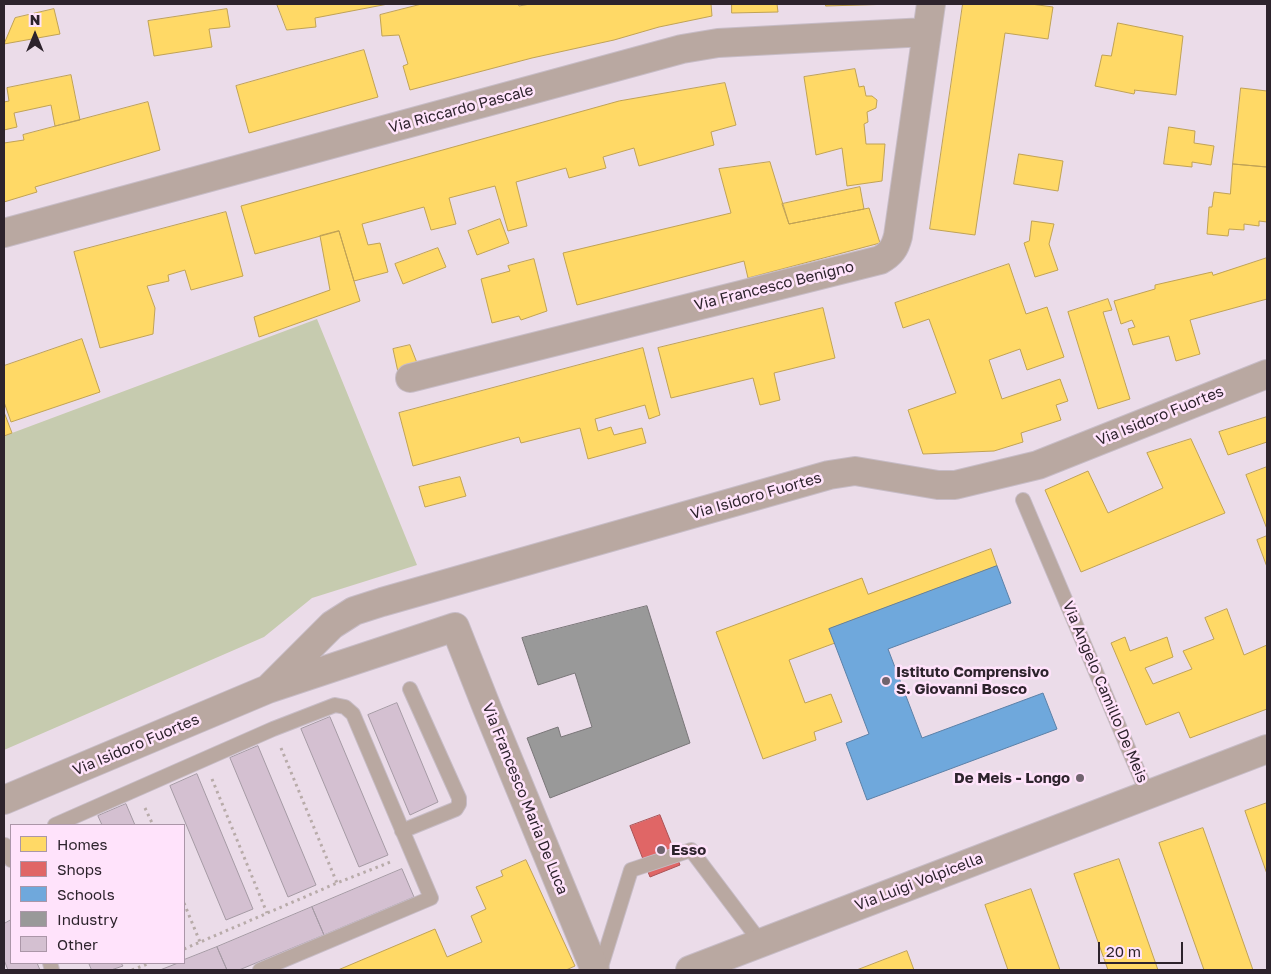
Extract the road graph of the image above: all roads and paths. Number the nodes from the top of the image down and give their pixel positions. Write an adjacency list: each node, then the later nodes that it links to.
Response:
1 (931, 4): 2 (street, Via Francesco Benigno)
2 (926, 32): 3 (street, Via Riccardo Pascale); 5 (street, Via Francesco Benigno)
3 (4, 233)
4 (1267, 374): 8 (street, Via Isidoro Fuortes)
5 (410, 378)
6 (1023, 500): 13 (lane, Via Angelo Camillo De Meis)
7 (455, 627): 8 (street, Via Isidoro Fuortes); 30 (street, Via Francesco Maria De Luca)
8 (268, 689): 14 (street, Via Isidoro Fuortes)
9 (410, 689): 17 (lane)
10 (273, 729): 12 (lane); 17 (lane); 19 (path)
11 (1267, 749): 13 (street, Via Angelo Camillo De Meis)
12 (204, 760): 15 (lane); 21 (path)
13 (1148, 795): 23 (street, Via Luigi Volpicella)
14 (4, 800)
15 (78, 821): 16 (lane)
16 (61, 824)
17 (402, 831): 18 (lane)
18 (412, 854): 19 (path); 29 (lane)
19 (337, 883): 21 (path)
20 (185, 905): 22 (path)
21 (267, 913): 22 (path)
22 (200, 942): 24 (path)
23 (762, 944): 31 (lane); 32 (street, Via Luigi Volpicella)
24 (185, 948)
25 (135, 964): 27 (path)
26 (147, 964): 27 (path)
27 (137, 968): 28 (path)
28 (132, 970)
29 (260, 970)
30 (596, 970)
31 (600, 970)
32 (690, 970)

